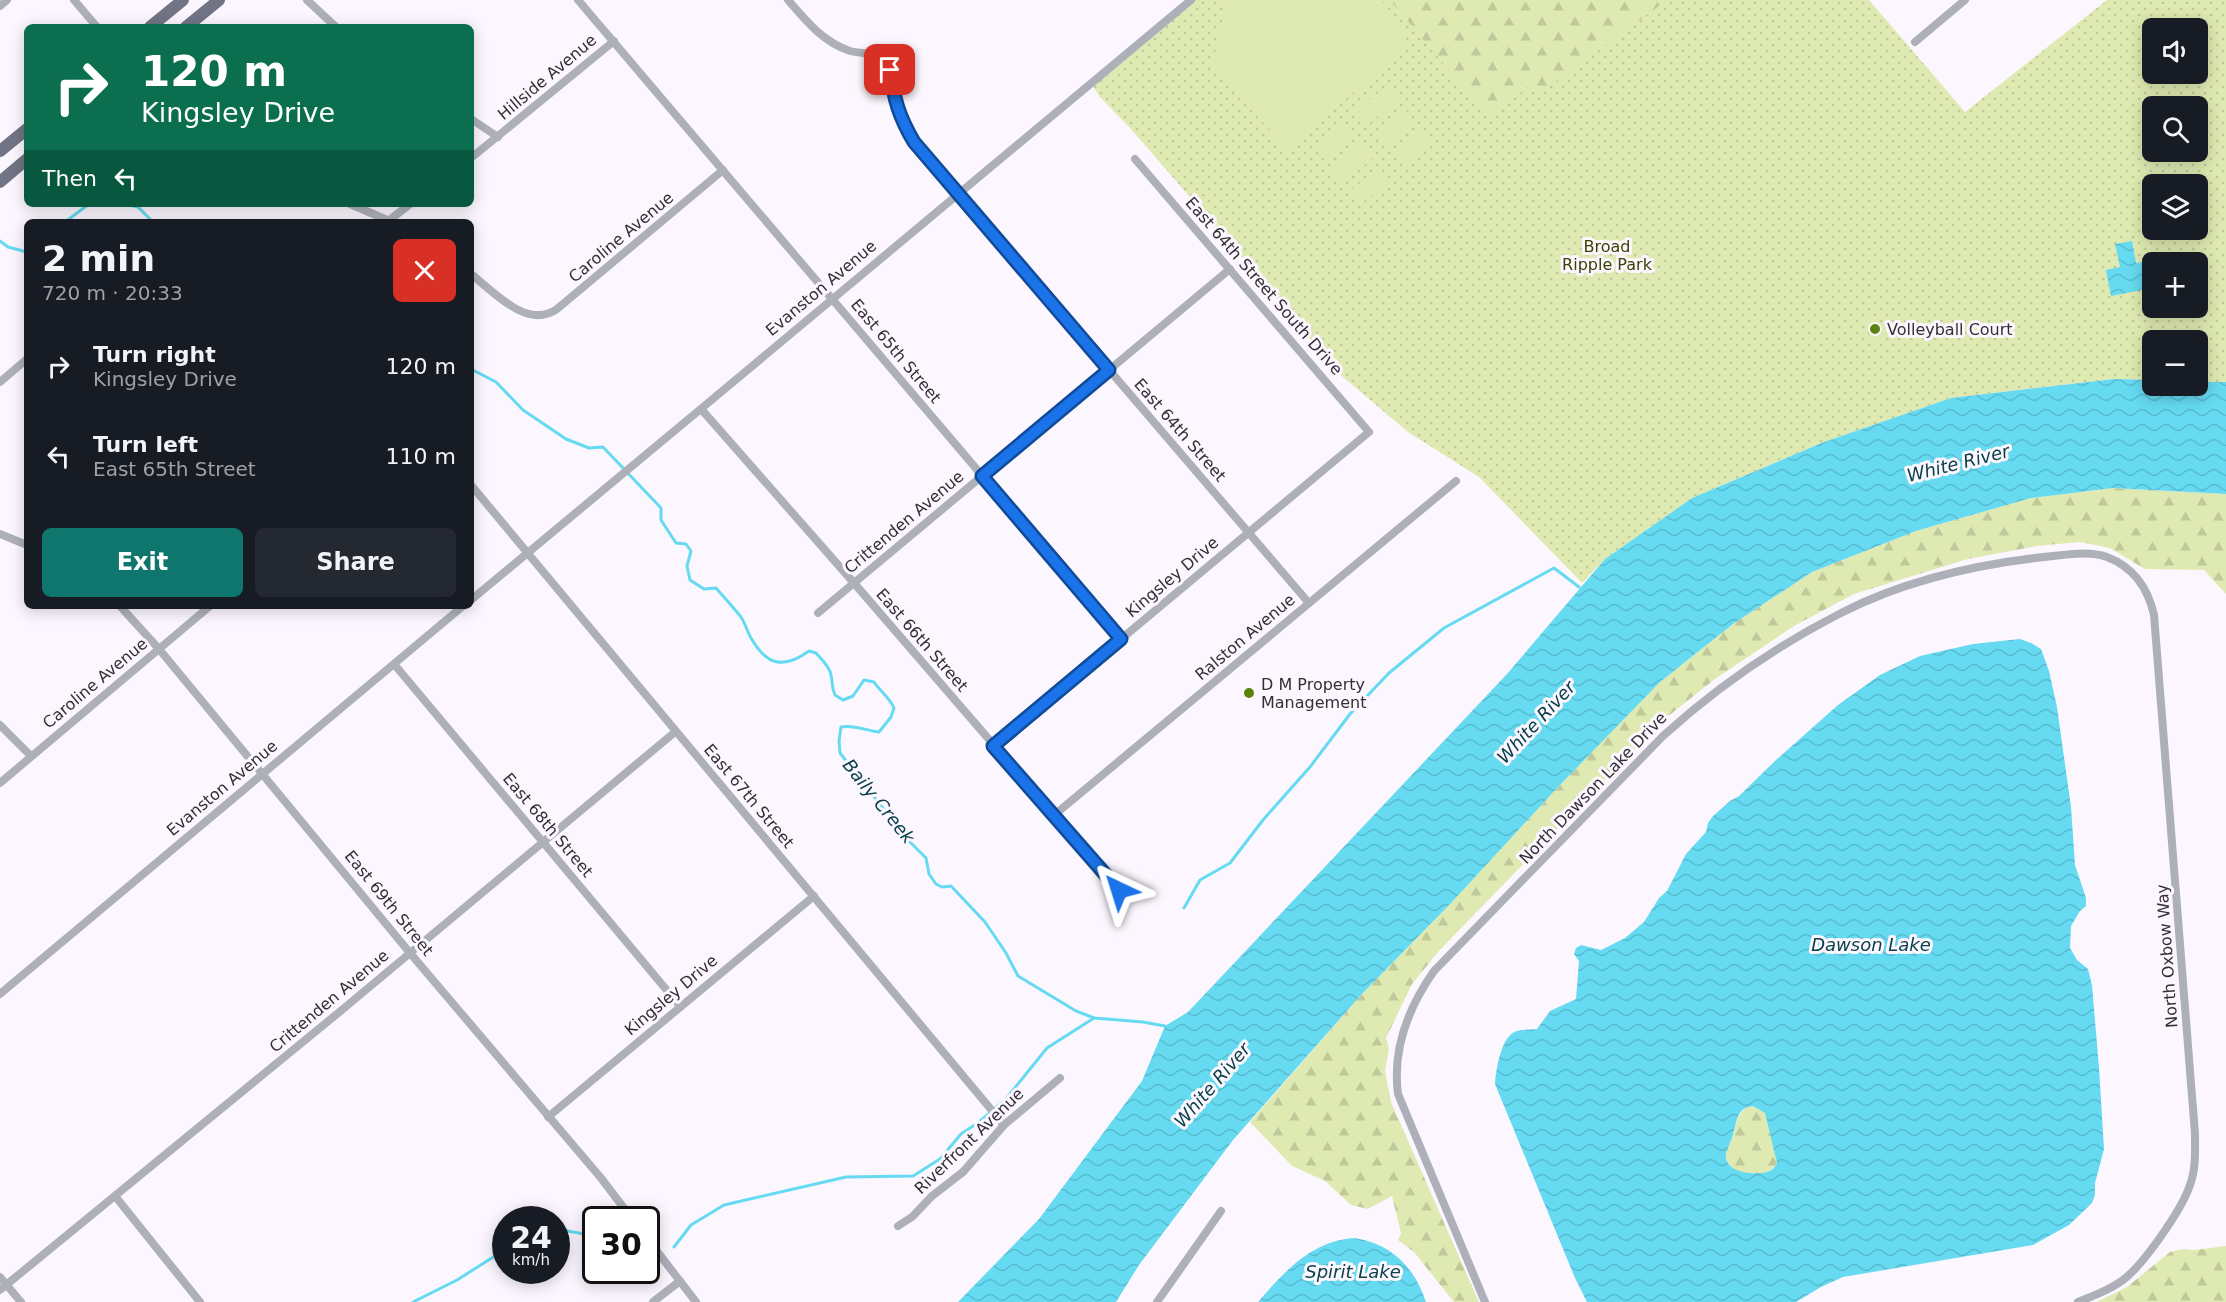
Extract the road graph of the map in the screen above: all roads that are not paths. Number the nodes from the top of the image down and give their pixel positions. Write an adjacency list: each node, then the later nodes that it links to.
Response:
1 (7, 0): 10 (street)
2 (74, 0): 11 (street)
3 (183, 0): 12 (main road)
4 (219, 0): 13 (main road)
5 (307, 0): 14 (street)
6 (578, 0): 15 (street, East 65th Street)
7 (788, 0): 26 (street, East 64th Street)
8 (1191, 0): 26 (street, Evanston Avenue)
9 (1965, 0): 16 (street)
10 (0, 6)
11 (94, 24)
12 (154, 24)
13 (190, 24)
14 (333, 24)
15 (614, 41): 19 (street, Hillside Avenue); 24 (street, East 65th Street)
16 (1915, 42)
17 (474, 121): 19 (street)
18 (24, 131): 20 (main road)
19 (498, 137): 21 (street, Hillside Avenue)
20 (0, 151)
21 (474, 156)
22 (1135, 159): 31 (street, East 64th Street South Drive)
23 (24, 162): 25 (main road)
24 (723, 171): 32 (street, Caroline Avenue); 33 (street, East 65th Street)
25 (0, 182)
26 (959, 194): 33 (street, Evanston Avenue); 35 (street, East 64th Street)
27 (357, 207): 29 (street)
28 (406, 207): 30 (street)
29 (384, 219)
30 (391, 219)
31 (1230, 269): 35 (street, Crittenden Avenue); 38 (street, East 64th Street South Drive)
32 (474, 276)
33 (832, 298): 37 (street, Evanston Avenue); 39 (street, East 65th Street)
34 (24, 362): 36 (street)
35 (1109, 370): 39 (street, Crittenden Avenue); 42 (street, East 64th Street)
36 (0, 382)
37 (702, 410): 45 (street, Evanston Avenue); 47 (street, East 66th Street)
38 (1369, 432): 42 (street, Kingsley Drive)
39 (982, 476): 47 (street, Crittenden Avenue); 54 (street, East 65th Street)
40 (1456, 481): 49 (street, Ralston Avenue)
41 (474, 490): 45 (street, East 67th Street)
42 (1248, 532): 49 (street, East 64th Street); 54 (street, Kingsley Drive)
43 (0, 534): 44 (street)
44 (24, 544)
45 (527, 553): 48 (street, Evanston Avenue); 58 (street, East 67th Street)
46 (2126, 567): 86 (street, North Dawson Lake Drive); 87 (street, North Oxbow Way)
47 (854, 583): 53 (street, Crittenden Avenue); 59 (street, East 66th Street)
48 (474, 597)
49 (1308, 602): 63 (street, Ralston Avenue)
50 (123, 609): 55 (street, East 69th Street)
51 (206, 609): 55 (street, Caroline Avenue)
52 (459, 609): 56 (street, Evanston Avenue)
53 (818, 614)
54 (1121, 639): 59 (street, Kingsley Drive)
55 (159, 649): 60 (street, Caroline Avenue); 61 (street, East 69th Street)
56 (394, 664): 61 (street, Evanston Avenue); 64 (street, East 68th Street)
57 (0, 725): 60 (street)
58 (675, 732): 64 (street, Crittenden Avenue); 66 (street, East 67th Street)
59 (993, 746): 63 (street, East 66th Street)
60 (32, 756): 62 (street, Caroline Avenue)
61 (263, 773): 67 (street, East 69th Street); 68 (street, Evanston Avenue)
62 (0, 783)
63 (1053, 816): 65 (street, East 66th Street)
64 (543, 843): 67 (street, Crittenden Avenue); 69 (street, East 68th Street)
65 (1119, 890)
66 (814, 896): 69 (street, Kingsley Drive); 72 (street, East 67th Street)
67 (410, 953): 71 (street, East 69th Street); 73 (street, Crittenden Avenue)
68 (0, 994)
69 (680, 1006): 71 (street, Kingsley Drive)
70 (1060, 1078): 72 (street, Riverfront Avenue)
71 (548, 1118): 74 (street, East 69th Street)
72 (1004, 1125): 76 (street, Riverfront Avenue)
73 (115, 1196): 80 (street, Crittenden Avenue); 82 (street)
74 (622, 1206)
75 (1221, 1211): 85 (street)
76 (898, 1226)
77 (660, 1255): 79 (street)
78 (0, 1277): 80 (street)
79 (680, 1281): 83 (street); 84 (street)
80 (3, 1287): 81 (street)
81 (21, 1302)
82 (200, 1302)
83 (653, 1302)
84 (696, 1302)
85 (1157, 1302)
86 (1485, 1302)
87 (2078, 1302)

